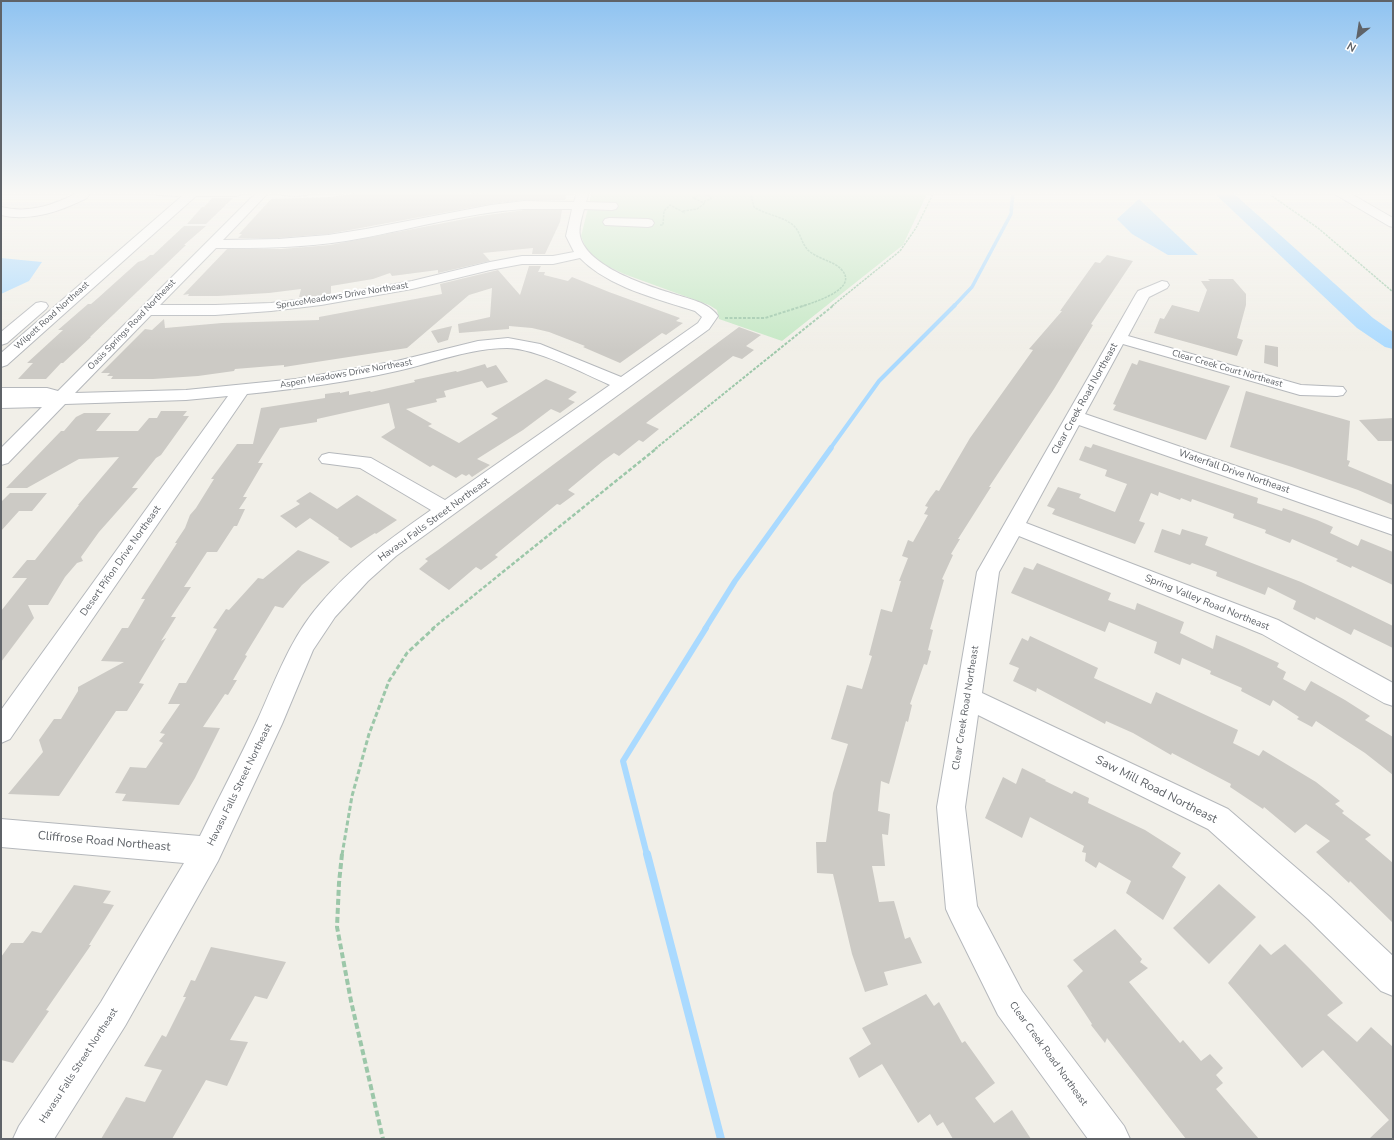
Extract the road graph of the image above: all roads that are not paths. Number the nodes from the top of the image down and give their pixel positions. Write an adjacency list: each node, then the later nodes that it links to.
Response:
1 (133, 245): 10 (street, Wilpett Road Northeast)
2 (211, 245): 7 (street, Oasis Springs Road Northeast)
3 (576, 245): 4 (street, Havasu Falls Street Northeast)
4 (582, 254): 7 (street, SpruceMeadows Drive Northeast); 14 (street, Havasu Falls Street Northeast)
5 (1162, 285): 11 (street, Clear Creek Road Northeast)
6 (49, 300): 9 (street, Wilpett Road Northeast)
7 (147, 310): 18 (street, Oasis Springs Road Northeast)
8 (1, 325): 9 (street)
9 (18, 325): 10 (street); 12 (street, Wilpett Road Northeast)
10 (42, 325): 13 (street, Wilpett Road Northeast)
11 (1119, 338): 16 (street, Clear Creek Court Northeast); 20 (street, Clear Creek Road Northeast)
12 (1, 340)
13 (1, 362)
14 (623, 384): 15 (street, Aspen Meadows Drive Northeast); 23 (street, Havasu Falls Street Northeast)
15 (241, 390): 18 (street, Aspen Meadows Drive Northeast); 28 (street, Desert Piñon Drive Northeast)
16 (1337, 391)
17 (1, 393): 18 (street, Aspen Meadows Drive Northeast)
18 (60, 399): 19 (street, Aspen Meadows Drive Northeast); 22 (street, Oasis Springs Road Northeast)
19 (1, 403)
20 (1075, 417): 24 (street, Clear Creek Road Northeast); 25 (street, Waterfall Drive Northeast)
21 (329, 459): 23 (street)
22 (1, 460)
23 (446, 510): 30 (street, Havasu Falls Street Northeast)
24 (1014, 526): 26 (street, Spring Valley Road Northeast); 27 (street, Clear Creek Road Northeast)
25 (1393, 528)
26 (1393, 695)
27 (968, 698): 31 (street, Saw Mill Road Northeast); 33 (street, Clear Creek Road Northeast)
28 (1, 731)
29 (1, 833): 30 (street, Cliffrose Road Northeast)
30 (208, 851): 32 (street, Havasu Falls Street Northeast)
31 (1393, 979)
32 (32, 1139)
33 (1111, 1139)

